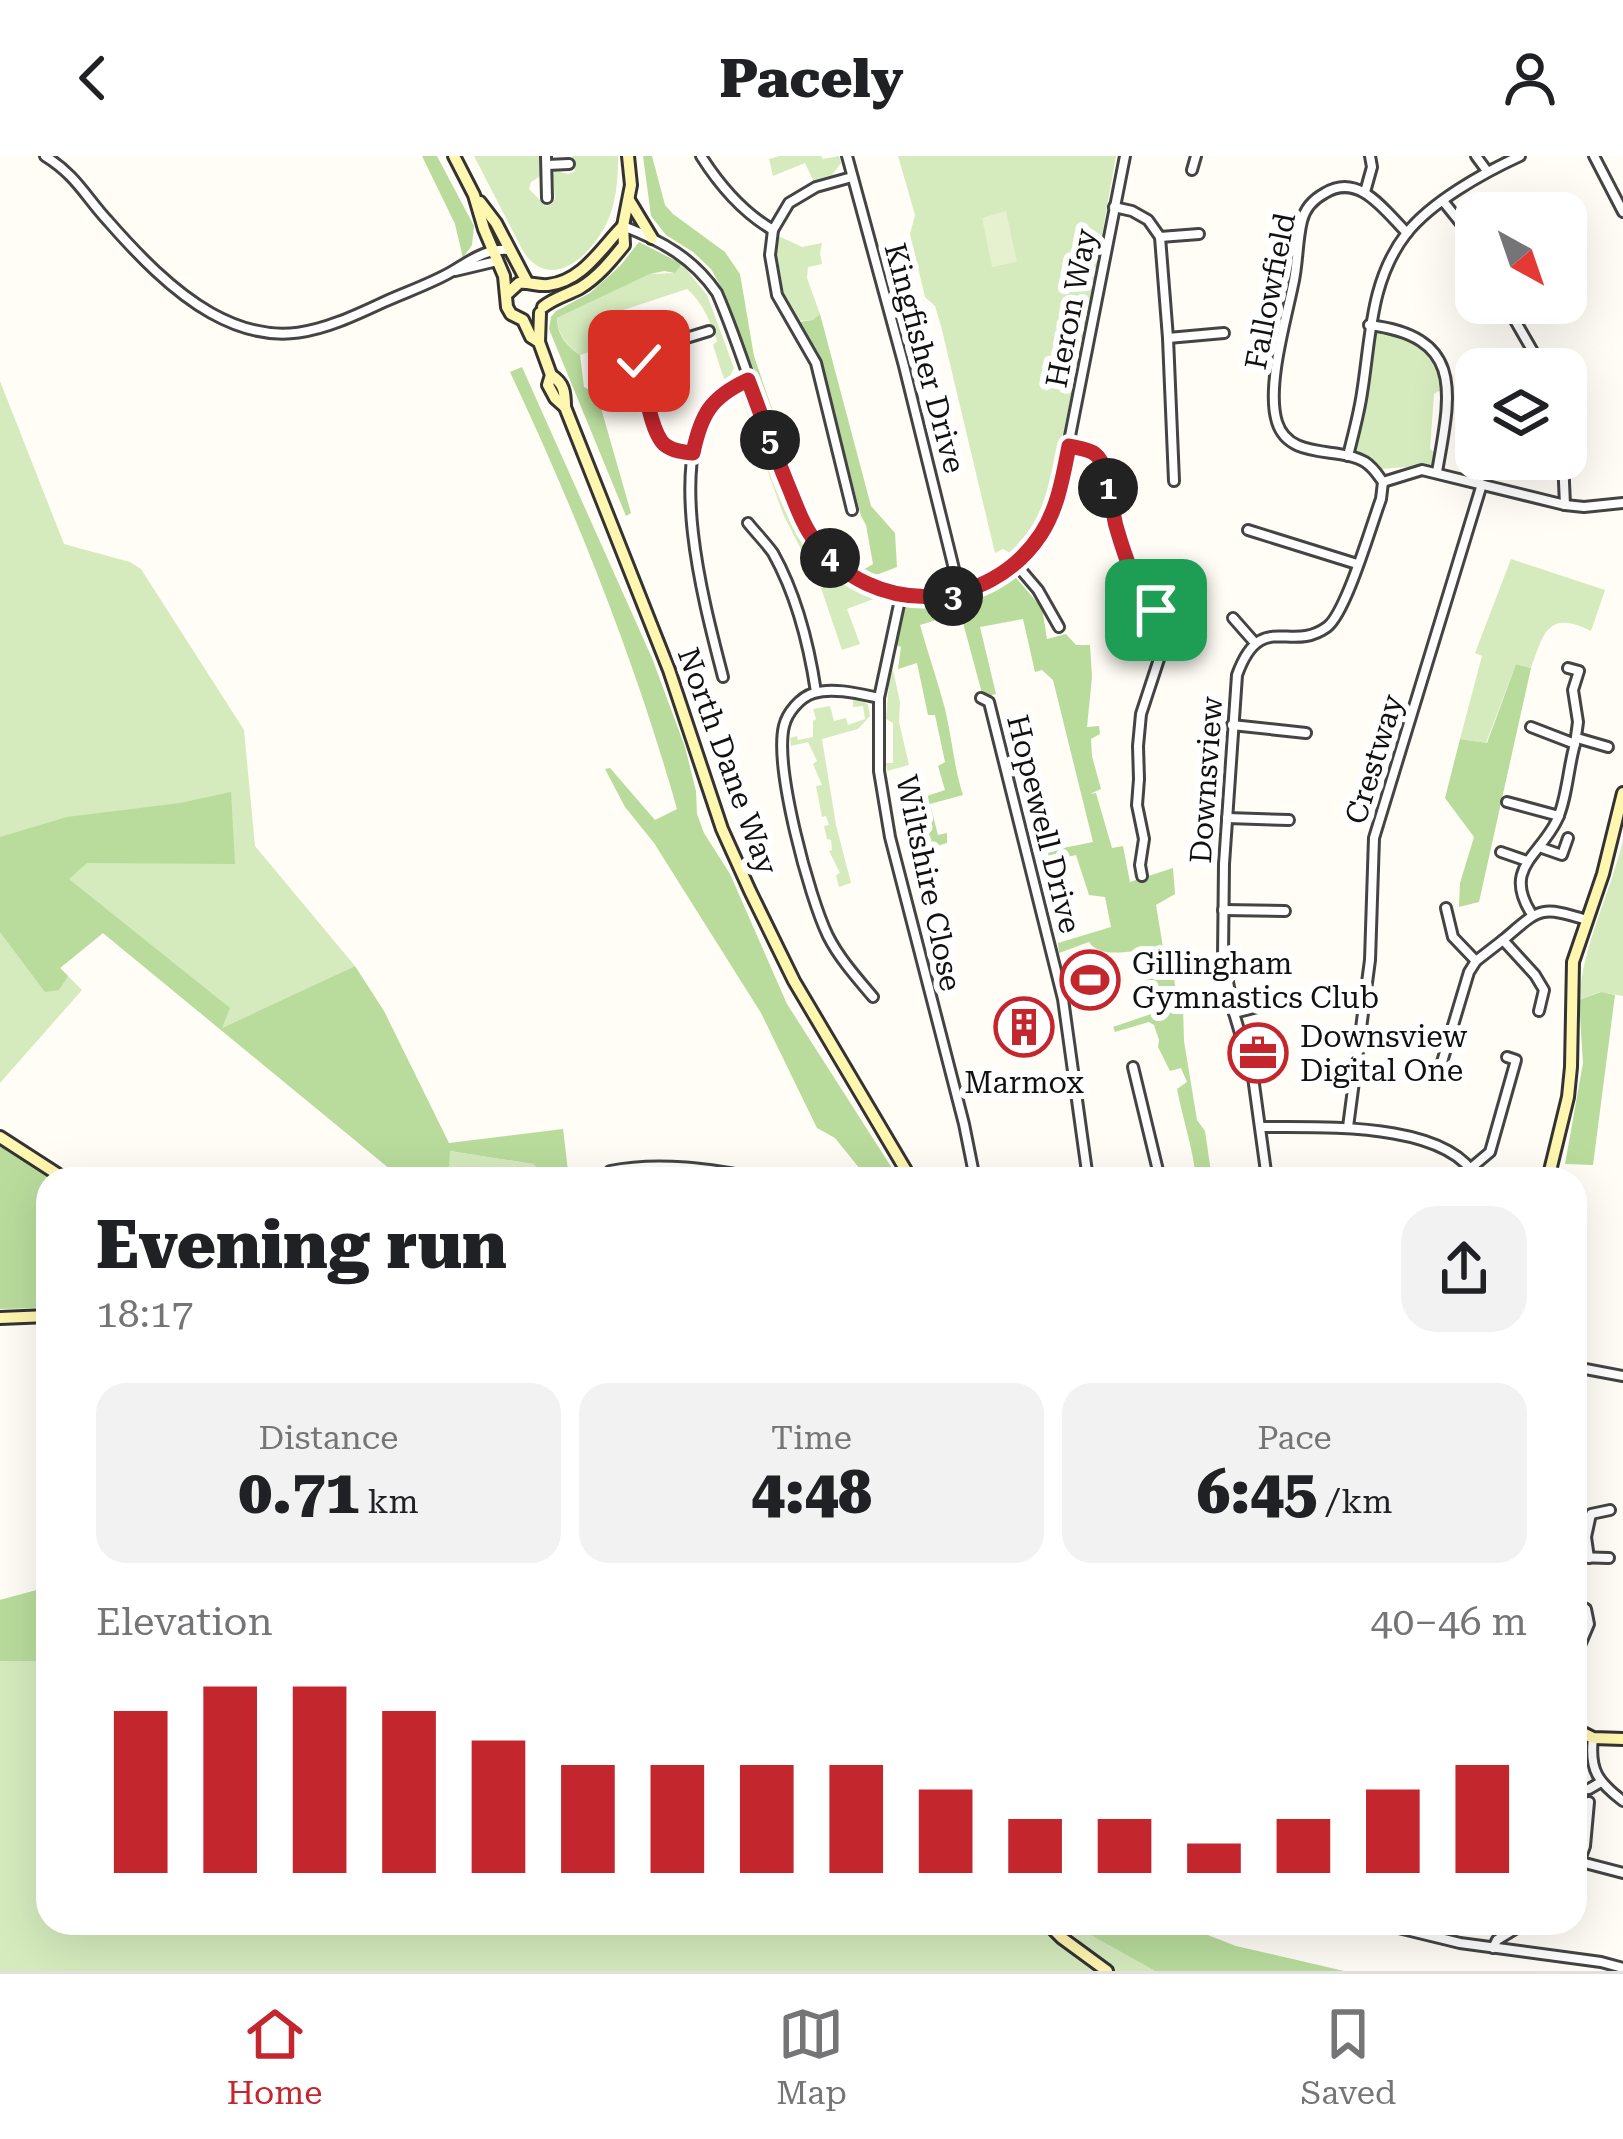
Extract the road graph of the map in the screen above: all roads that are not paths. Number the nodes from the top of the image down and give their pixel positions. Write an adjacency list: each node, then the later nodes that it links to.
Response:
1 (45, 156): 32 (street)
2 (454, 156): 18 (street)
3 (628, 156): 20 (street)
4 (701, 156): 26 (street)
5 (847, 156): 16 (street, Kingfisher Drive)
6 (1125, 156): 22 (street, Heron Way)
7 (1196, 156): 14 (street)
8 (1370, 156): 17 (street)
9 (1476, 156): 15 (street)
10 (1520, 156): 15 (street)
11 (1594, 156): 23 (street)
12 (546, 160): 13 (street); 19 (street)
13 (568, 164)
14 (1192, 170)
15 (1487, 171): 21 (street)
16 (852, 177): 26 (street); 60 (street, Kingfisher Drive)
17 (1365, 192): 27 (street); 47 (street, Fallowfield)
18 (474, 195): 31 (street); 32 (street)
19 (547, 198)
20 (629, 200): 25 (street); 30 (street)
21 (1444, 201): 24 (street); 27 (street)
22 (1114, 207): 29 (street); 45 (street, Heron Way)
23 (1623, 212)
24 (1455, 215)
25 (623, 226): 30 (street, Heron Way); 33 (street); 35 (street)
26 (773, 230): 55 (street)
27 (1407, 233): 38 (street)
28 (1199, 234): 29 (street)
29 (1160, 237): 41 (street)
30 (652, 238): 44 (street, Heron Way)
31 (509, 250): 32 (street); 33 (street)
32 (495, 255): 34 (street)
33 (531, 283): 34 (street); 35 (street)
34 (508, 294): 36 (street)
35 (542, 310): 36 (street); 43 (street, North Dane Way)
36 (523, 320): 43 (street, North Dane Way)
37 (678, 322): 42 (street)
38 (1369, 325): 47 (street); 48 (street)
39 (709, 332): 42 (street)
40 (1224, 333): 41 (street)
41 (1168, 338): 50 (street)
42 (683, 339): 46 (street)
43 (539, 343): 103 (street, North Dane Way)
44 (748, 380): 46 (street); 61 (street, Heron Way)
45 (1069, 446): 58 (street, Heron Way); 84 (street)
46 (693, 453): 66 (street)
47 (1348, 456): 51 (street)
48 (1437, 472): 51 (street); 52 (street)
49 (1564, 480): 54 (street)
50 (1174, 481)
51 (1383, 482): 59 (street)
52 (1482, 484): 54 (street); 100 (street, Crestway)
53 (1623, 503): 54 (street)
54 (1565, 505)
55 (852, 509)
56 (748, 524): 67 (street)
57 (1248, 530): 59 (street)
58 (1016, 562): 61 (street, Heron Way); 63 (street)
59 (1357, 564): 64 (street)
60 (955, 573)
61 (901, 595): 68 (street, Wiltshire Close)
62 (1233, 618): 64 (street)
63 (1059, 628)
64 (1255, 643): 70 (street, Downsview)
65 (1568, 668): 73 (street)
66 (723, 677)
67 (816, 692): 68 (street); 92 (street)
68 (879, 698): 104 (street, Wiltshire Close)
69 (981, 698): 105 (street, Hopewell Drive)
70 (1232, 725): 72 (street); 78 (street, Downsview)
71 (1531, 727): 73 (street)
72 (1306, 733)
73 (1576, 741): 74 (street); 77 (street)
74 (1608, 746)
75 (1623, 793): 89 (street)
76 (1507, 802): 77 (street)
77 (1559, 816): 81 (street)
78 (1227, 818): 79 (street); 86 (street, Downsview)
79 (1288, 820)
80 (1568, 838): 81 (street)
81 (1539, 847): 83 (street)
82 (1501, 853): 83 (street)
83 (1528, 861): 88 (street)
84 (1142, 876)
85 (1446, 908): 91 (street)
86 (1223, 910): 87 (street); 95 (street, Downsview)
87 (1285, 911)
88 (1531, 914): 89 (street); 90 (street)
89 (1587, 920): 110 (street)
90 (1503, 940): 91 (street); 94 (street)
91 (1476, 961): 97 (street)
92 (872, 997)
93 (1281, 1001): 95 (street)
94 (1539, 1011)
95 (1234, 1013): 99 (street, Downsview)
96 (1507, 1057): 109 (street)
97 (1442, 1062)
98 (1132, 1075): 106 (street)
99 (1261, 1127): 100 (street); 107 (street, Downsview)
100 (1348, 1127): 108 (street)
101 (0, 1137): 102 (street)
102 (46, 1167)
103 (904, 1167)
104 (973, 1167)
105 (1086, 1167)
106 (1157, 1167)
107 (1266, 1167)
108 (1470, 1167)
109 (1472, 1167)
110 (1551, 1167)
111 (36, 1316): 112 (street)
112 (0, 1318)
113 (1587, 1369): 114 (street)
114 (1623, 1376)
115 (1610, 1510): 116 (street)
116 (1587, 1532)
117 (1587, 1543): 118 (street)
118 (1589, 1558): 119 (street)
119 (1609, 1558)
120 (1595, 1603): 121 (street)
121 (1587, 1604)
122 (1587, 1735): 123 (street)
123 (1593, 1738): 124 (street); 125 (street)
124 (1623, 1739)
125 (1601, 1782): 126 (street); 127 (street)
126 (1587, 1790)
127 (1623, 1801)
128 (1589, 1802): 129 (street)
129 (1587, 1824)
130 (1587, 1864): 131 (street)
131 (1623, 1874)
132 (1059, 1935): 137 (street)
133 (1443, 1935): 135 (street)
134 (1506, 1935): 135 (street)
135 (1493, 1948): 136 (street)
136 (1623, 1968)
137 (1108, 1971)

